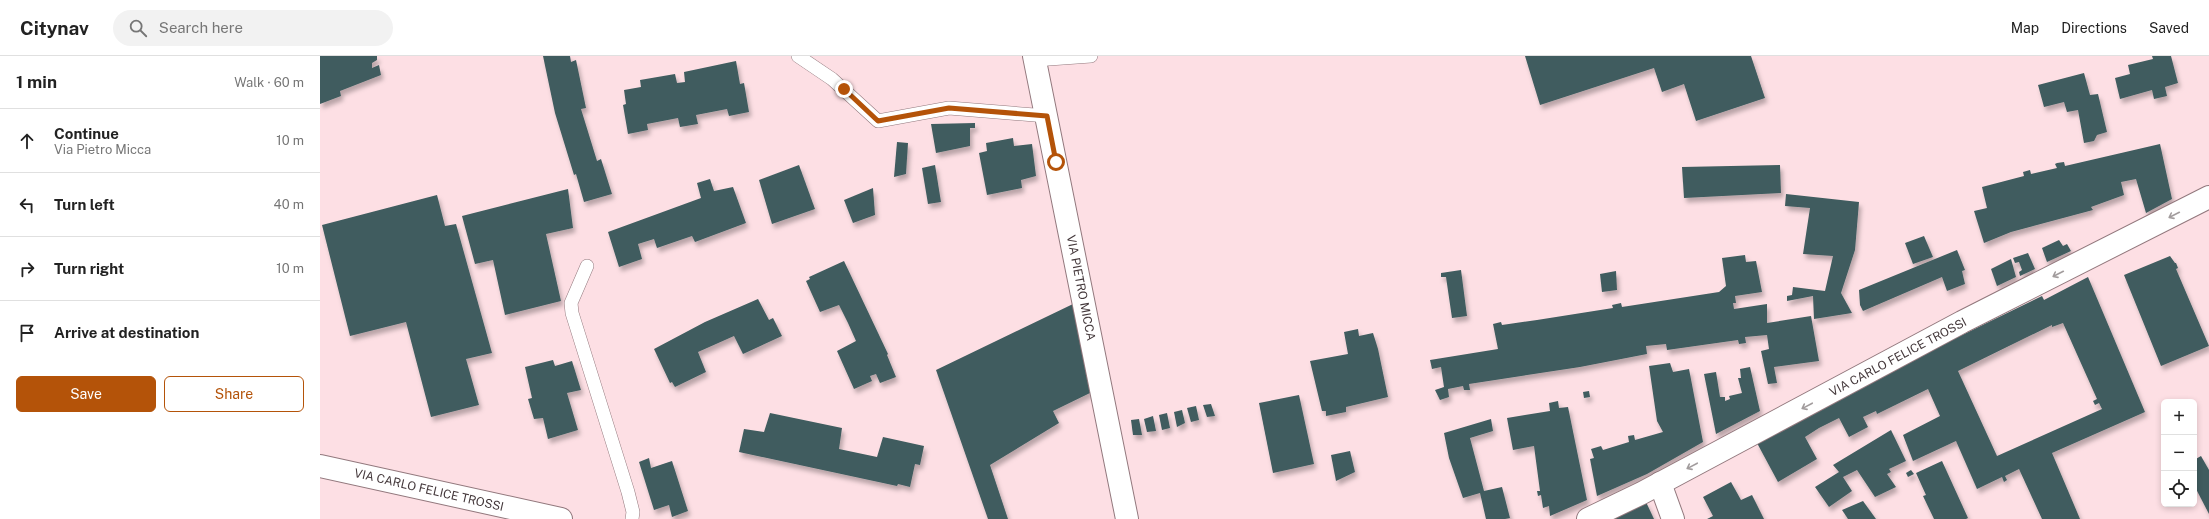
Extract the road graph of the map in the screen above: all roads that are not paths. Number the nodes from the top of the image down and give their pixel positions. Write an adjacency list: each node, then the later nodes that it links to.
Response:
1 (798, 56): 4 (lane)
2 (1091, 56): 3 (lane)
3 (1035, 58): 4 (street, VIA PIETRO MICCA)
4 (1047, 116): 11 (street, VIA PIETRO MICCA)
5 (2209, 198): 8 (street, VIA CARLO FELICE TROSSI, one-way to 8)
6 (587, 266): 10 (lane)
7 (320, 466): 9 (street, VIA CARLO FELICE TROSSI)
8 (1660, 483): 12 (street, VIA CARLO FELICE TROSSI); 13 (street)
9 (561, 519)
10 (632, 519)
11 (1127, 519)
12 (1588, 519)
13 (1673, 519)

